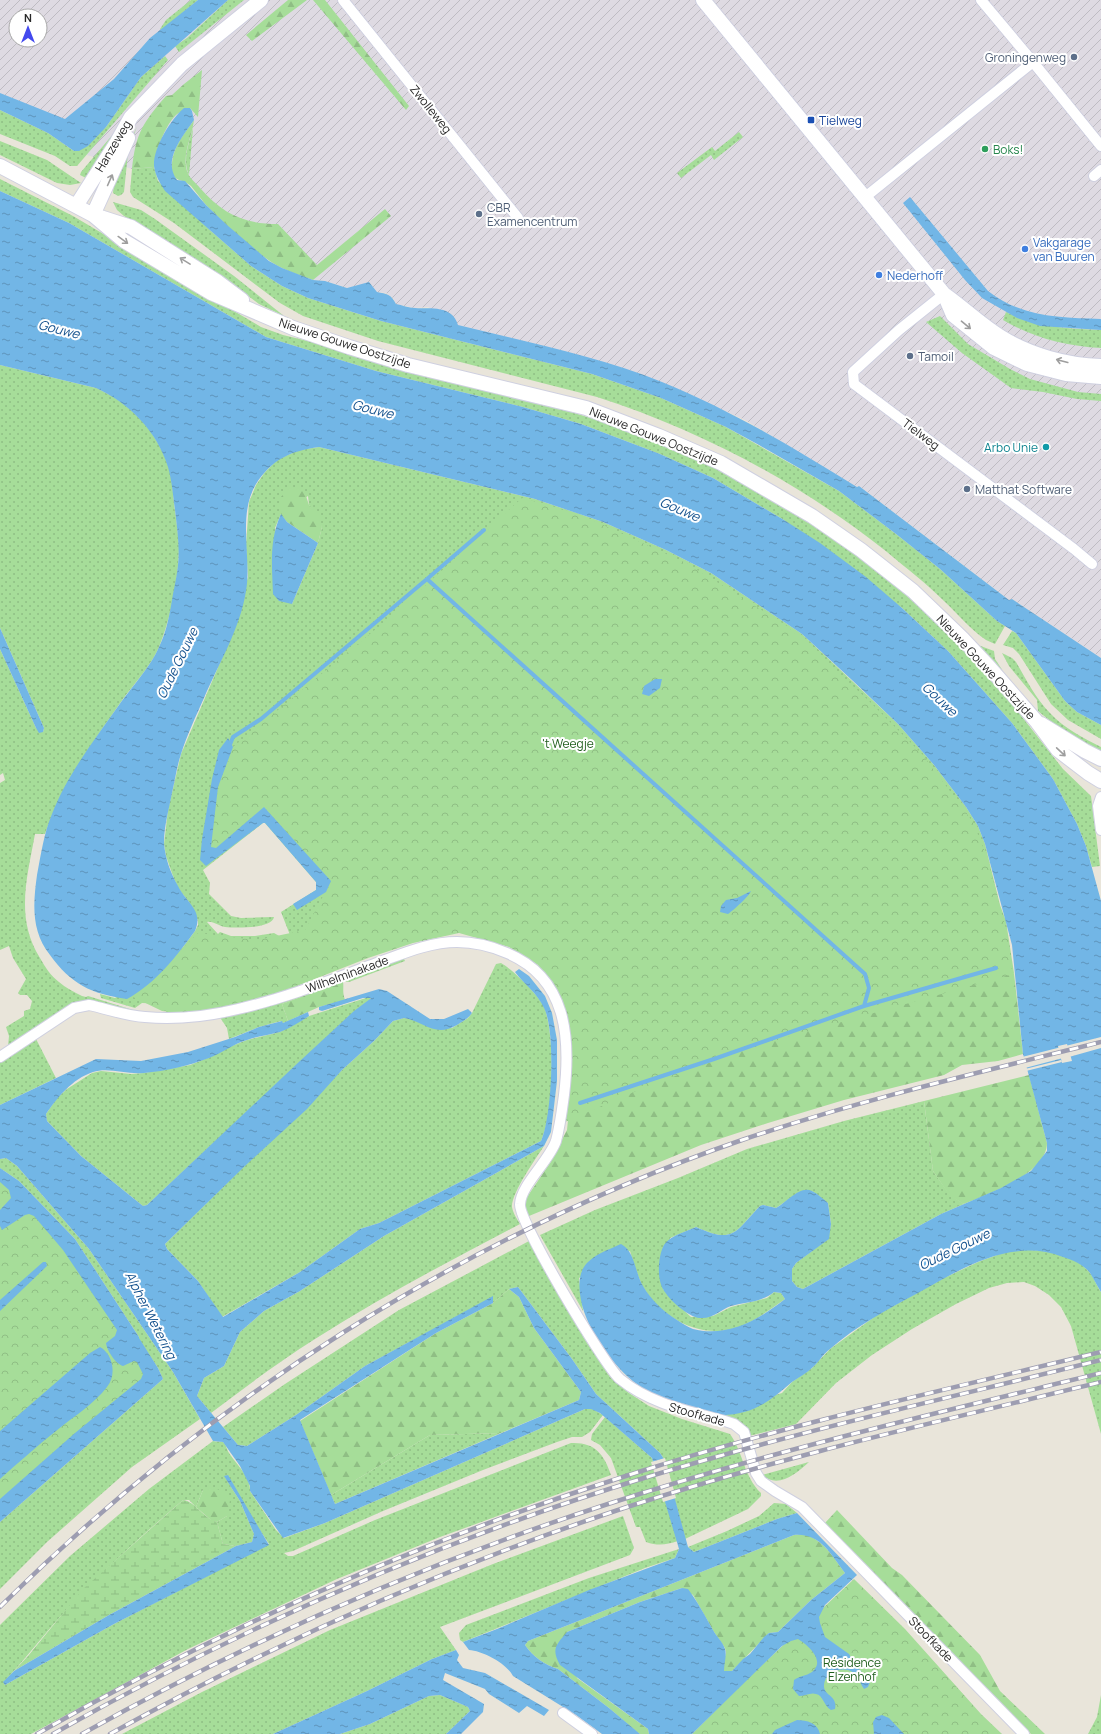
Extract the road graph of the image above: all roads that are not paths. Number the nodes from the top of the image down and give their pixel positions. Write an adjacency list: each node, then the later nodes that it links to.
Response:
1 (261, 0): 6 (main road, Hanzeweg)
2 (343, 0): 12 (street, Zwolleweg)
3 (703, 0): 9 (main road)
4 (981, 0): 5 (street)
5 (1032, 62): 7 (street); 9 (street)
6 (155, 91): 10 (main road, Hanzeweg); 11 (main road, Hanzeweg, one-way to 6)
7 (1101, 146)
8 (0, 166): 10 (main road, Nieuwe Gouwe Oostzijde)
9 (864, 198): 13 (main road)
10 (76, 206): 11 (main road, Nieuwe Gouwe Oostzijde)
11 (93, 215): 17 (main road, Nieuwe Gouwe Oostzijde)
12 (518, 218)
13 (944, 294): 14 (main road, one-way to 13); 15 (main road, one-way to 15); 16 (street, Tielweg)
14 (1101, 366)
15 (1101, 377)
16 (1092, 564)
17 (1037, 722): 18 (main road, Nieuwe Gouwe Oostzijde); 19 (main road, Nieuwe Gouwe Oostzijde, one-way to 19)
18 (1101, 759)
19 (1101, 781)
20 (1101, 797): 21 (street)
21 (1101, 830)
22 (0, 1057): 23 (street, Wilhelminakade)
23 (558, 1130): 26 (street, Stoofkade)
24 (563, 1713): 25 (street)
25 (592, 1734)
26 (1024, 1734)

